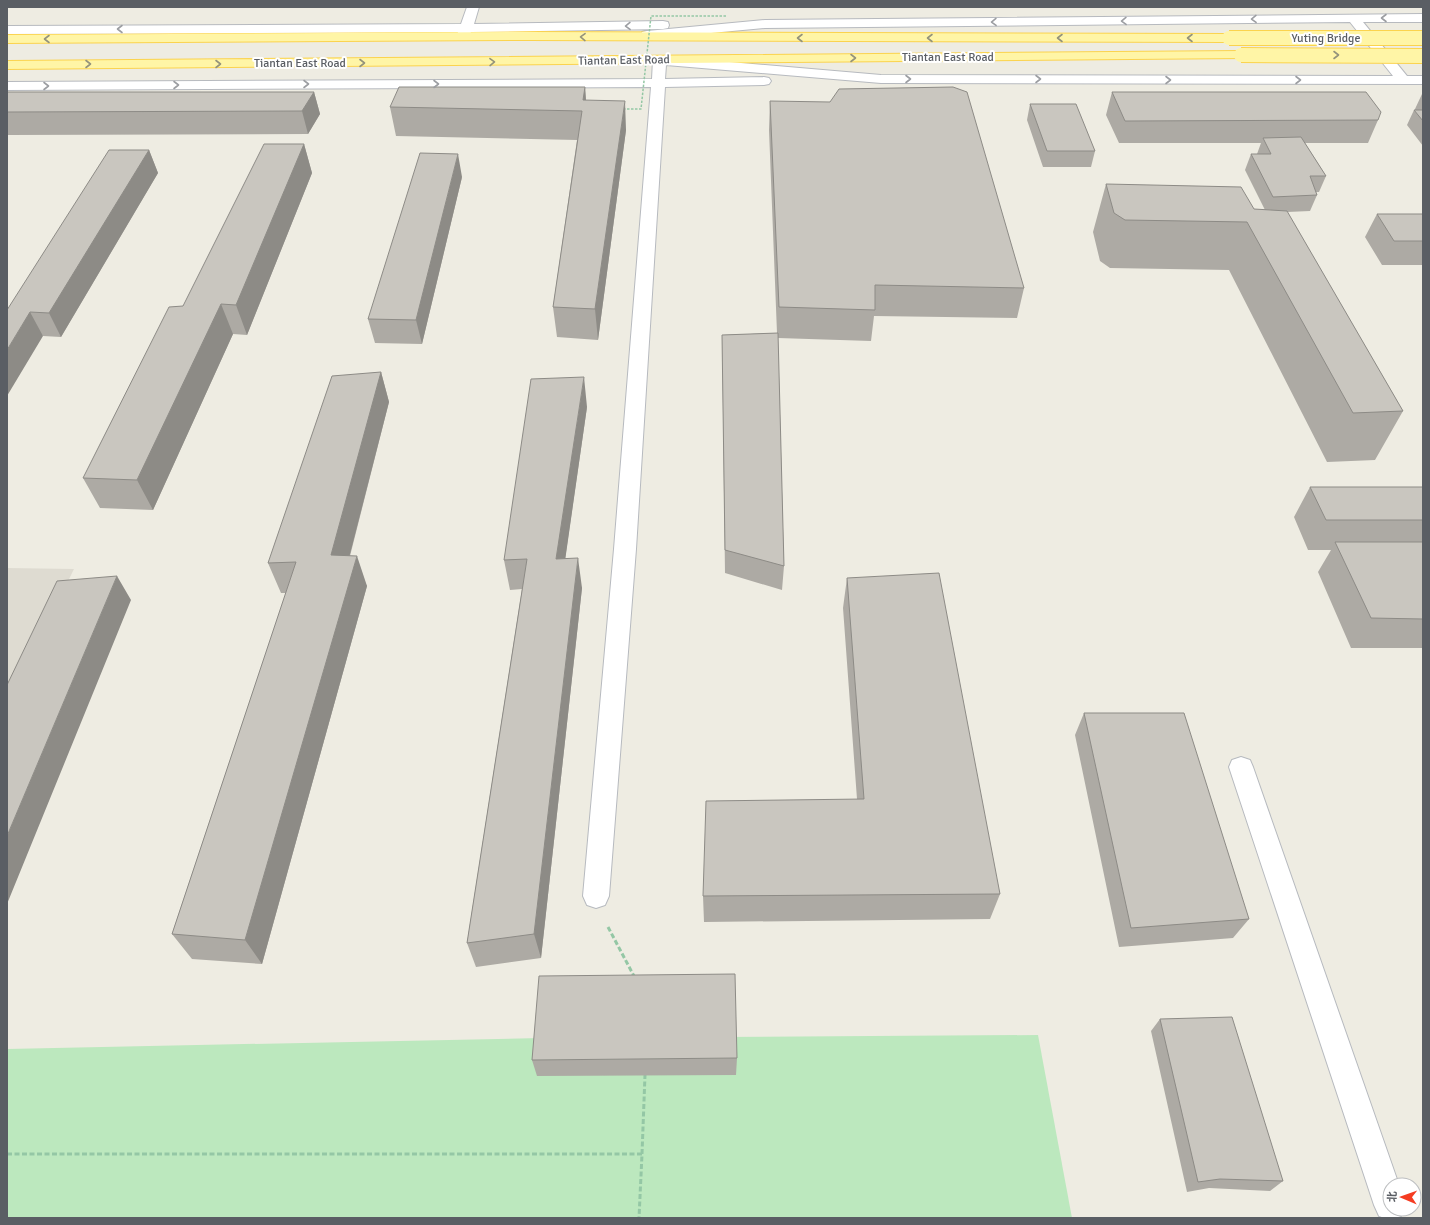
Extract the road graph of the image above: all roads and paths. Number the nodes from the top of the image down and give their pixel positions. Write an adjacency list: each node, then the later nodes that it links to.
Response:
1 (473, 7): 7 (street)
2 (726, 16): 21 (path, bridge)
3 (1353, 18): 4 (street, one-way to 3); 5 (street, one-way to 5); 17 (street)
4 (1423, 18)
5 (765, 24): 7 (street, one-way to 7); 8 (street)
6 (7, 30): 7 (street, one-way to 6)
7 (464, 32): 8 (main road, Tiantan East Road, one-way to 7); 11 (main road, Tiantan East Road, one-way to 11)
8 (622, 38): 9 (main road, Tiantan East Road, one-way to 8)
9 (1229, 38): 10 (main road, Yuting Bridge, bridge)
10 (1423, 38)
11 (7, 39)
12 (1241, 55): 13 (main road, Yuting Bridge, one-way to 13, bridge); 14 (main road, Tiantan East Road, one-way to 12)
13 (1423, 56)
14 (660, 60): 15 (main road, Tiantan East Road, one-way to 14); 16 (street); 19 (street)
15 (7, 65)
16 (880, 79): 17 (street, one-way to 17); 19 (street)
17 (1403, 80): 18 (street)
18 (1423, 80)
19 (658, 83): 20 (street, one-way to 19); 23 (street)
20 (7, 86)
21 (618, 109)
22 (1241, 767): 28 (street)
23 (596, 896): 24 (path)
24 (636, 980)
25 (644, 1075): 27 (path)
26 (7, 1154): 27 (path)
27 (642, 1154): 29 (path)
28 (1382, 1181)
29 (639, 1218)

